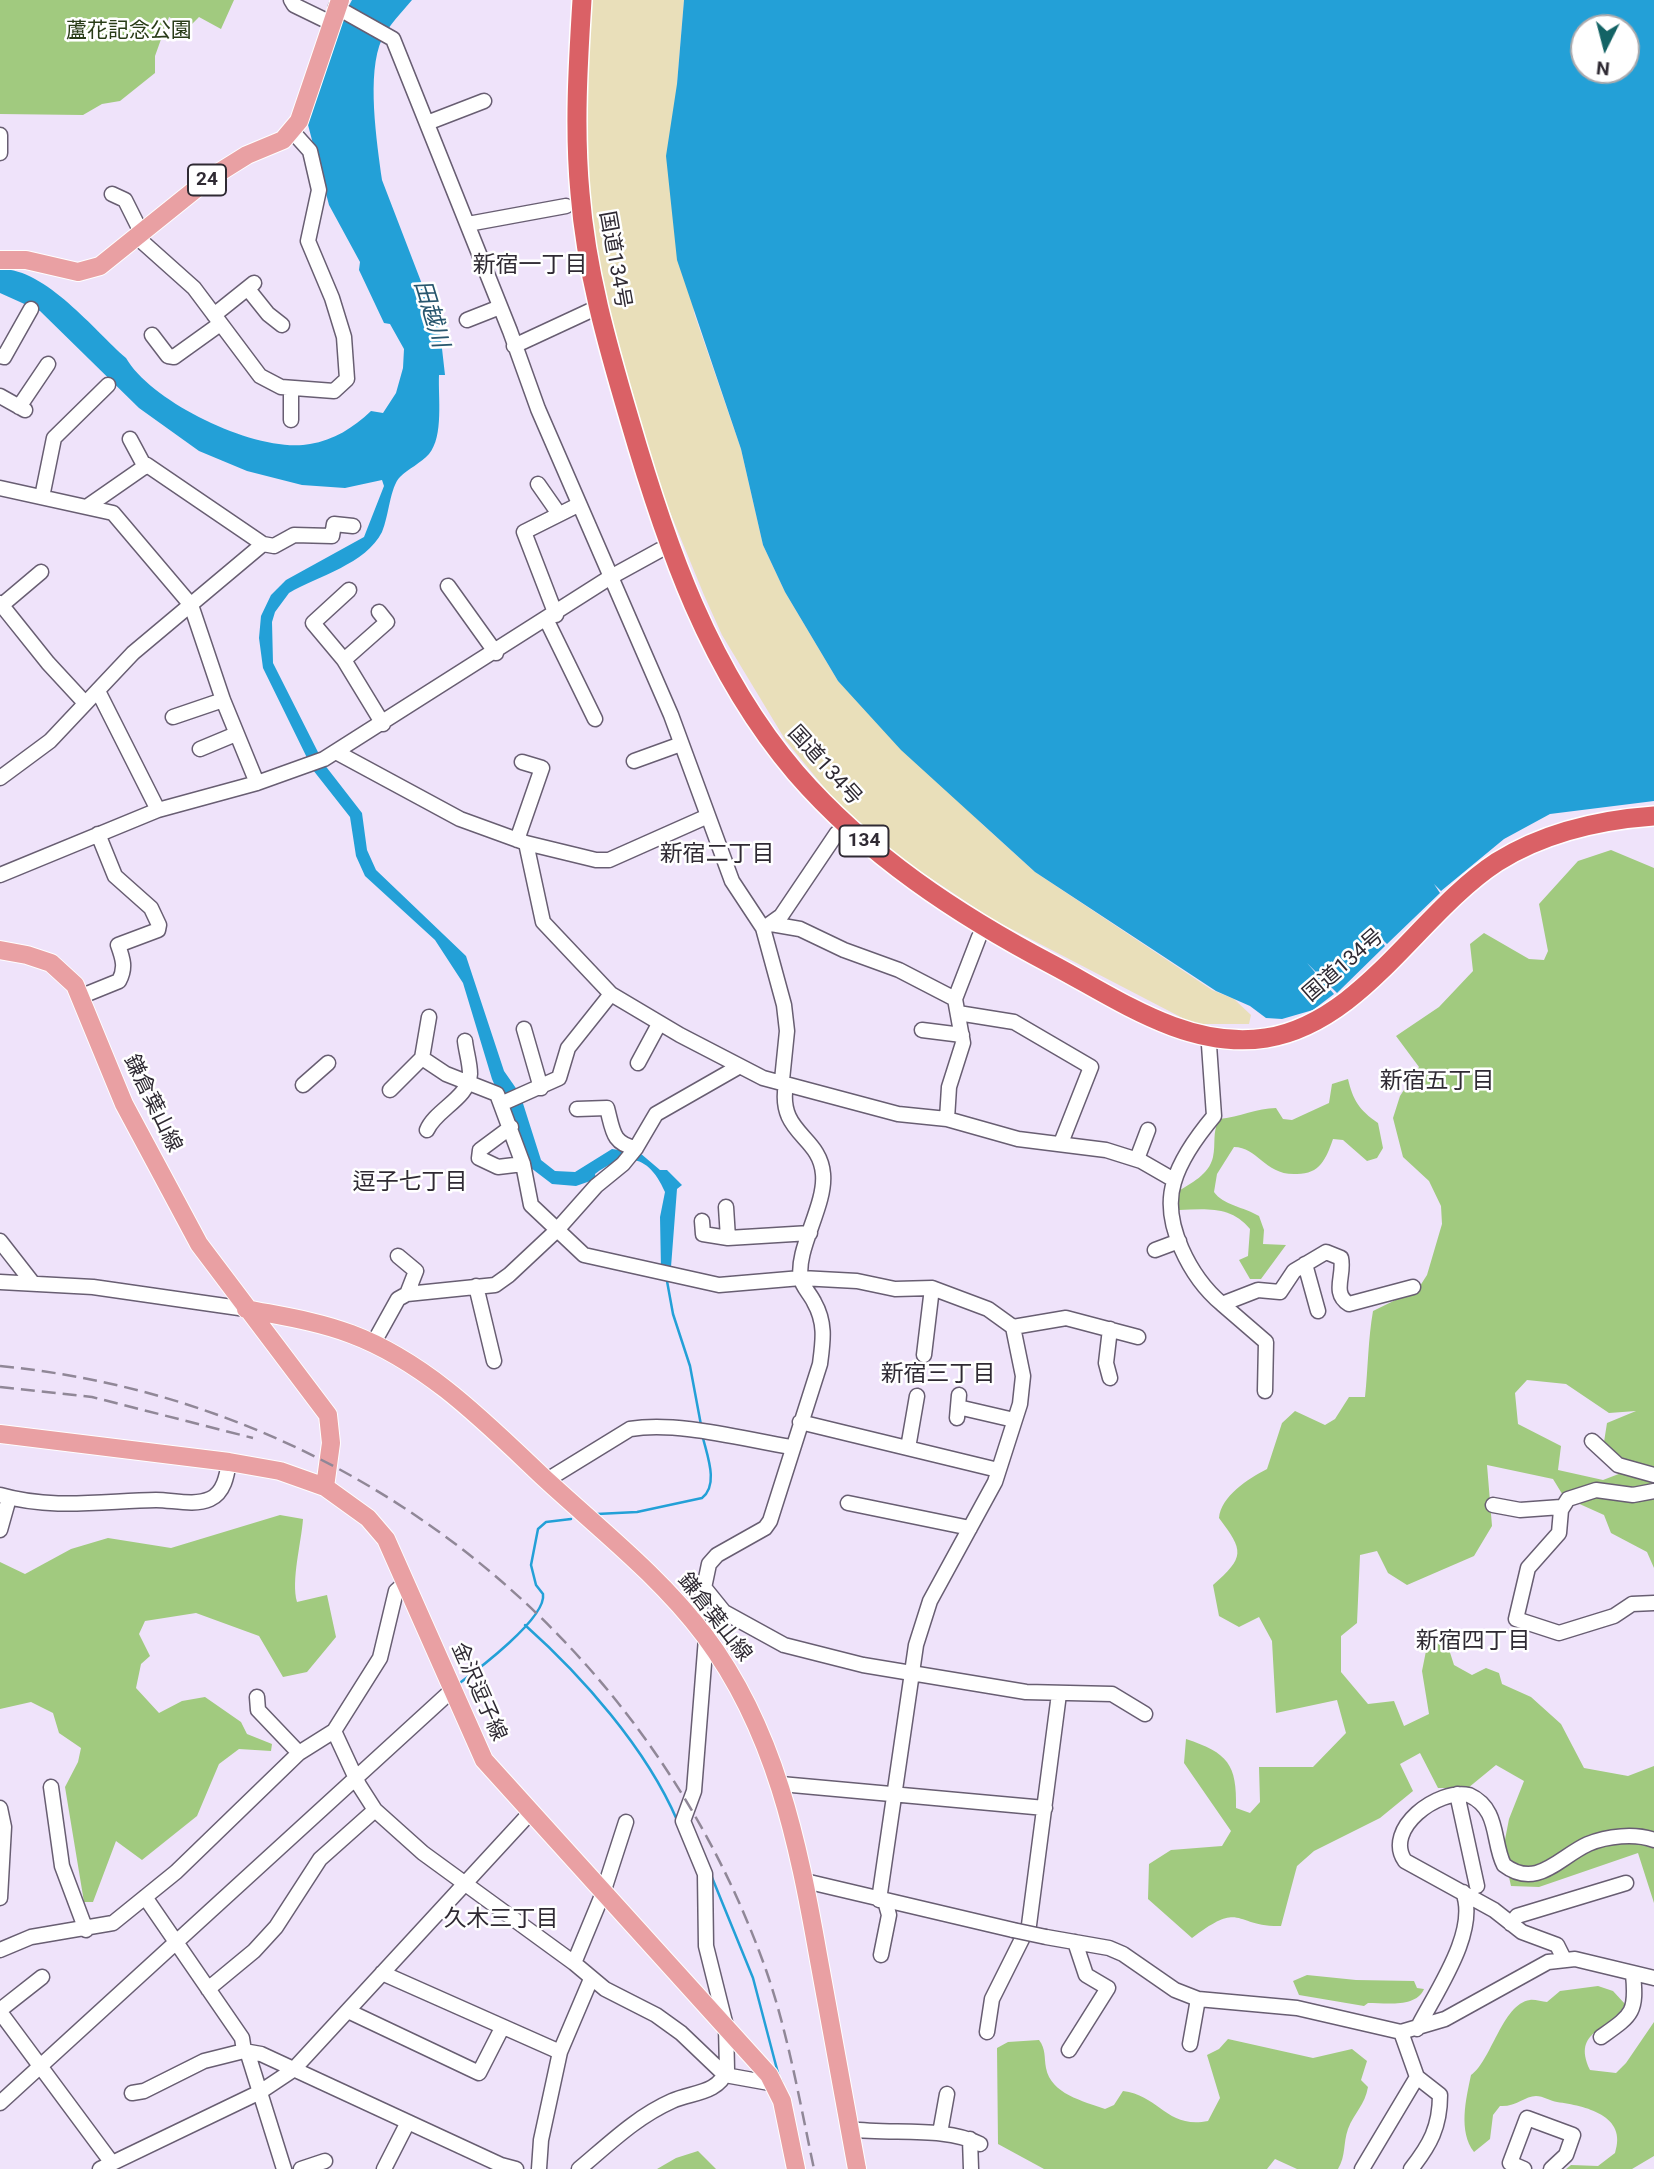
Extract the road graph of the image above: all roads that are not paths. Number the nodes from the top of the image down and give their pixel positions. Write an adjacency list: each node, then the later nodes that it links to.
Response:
1 (291, 0): 3 (street)
2 (582, 0): 15 (highway, 国道134号 / 134)
3 (338, 10): 5 (street); 6 (main road)
4 (484, 101): 5 (street)
5 (427, 123): 11 (street)
6 (292, 131): 12 (main road, 24); 25 (street)
7 (0, 135): 8 (street)
8 (0, 153)
9 (112, 194): 12 (street)
10 (566, 206): 11 (street)
11 (468, 224): 14 (street)
12 (140, 236): 13 (main road, 24); 17 (street)
13 (0, 260)
14 (500, 307): 18 (street); 21 (street)
15 (598, 307): 21 (street); 65 (highway, 国道134号 / 134)
16 (31, 309): 22 (street)
17 (217, 320): 19 (street); 20 (street); 25 (street)
18 (467, 320)
19 (282, 325)
20 (152, 335)
21 (514, 346): 33 (street)
22 (0, 356)
23 (48, 364): 26 (street)
24 (108, 385): 32 (street)
25 (291, 388): 27 (street)
26 (0, 396)
27 (291, 420)
28 (130, 439): 29 (street)
29 (145, 467): 34 (street); 37 (street)
30 (538, 484): 35 (street)
31 (0, 488): 32 (street)
32 (42, 497): 34 (street)
33 (578, 505): 35 (street); 40 (street)
34 (88, 506): 44 (street)
35 (559, 514): 46 (street)
36 (353, 526): 37 (street)
37 (263, 544): 44 (street)
38 (660, 551): 40 (street)
39 (41, 572): 43 (street)
40 (609, 578): 46 (street); 56 (street)
41 (448, 586): 47 (street)
42 (349, 590): 48 (street)
43 (1, 604): 51 (street)
44 (191, 605): 49 (street); 50 (street)
45 (379, 612): 48 (street)
46 (551, 618): 47 (street); 53 (street)
47 (496, 653): 54 (street)
48 (344, 660): 54 (street)
49 (99, 691): 51 (street); 63 (street)
50 (223, 700): 52 (street); 55 (street)
51 (85, 703): 61 (street)
52 (172, 719)
53 (595, 719)
54 (383, 724): 58 (street)
55 (236, 734): 57 (street); 62 (street)
56 (681, 744): 59 (street); 64 (street)
57 (200, 749)
58 (330, 756): 62 (street); 68 (street)
59 (634, 761)
60 (522, 762): 68 (street)
61 (0, 778)
62 (257, 783): 63 (street)
63 (159, 810): 67 (street)
64 (708, 816): 68 (street); 70 (street)
65 (1654, 816)
66 (837, 833): 70 (street)
67 (98, 834): 69 (street); 74 (street)
68 (522, 841): 73 (street)
69 (0, 875)
70 (767, 926): 75 (street); 88 (street)
71 (979, 937): 75 (street)
72 (0, 950): 74 (main road, 鎌倉葉山線)
73 (611, 994): 77 (street); 90 (street)
74 (82, 996): 121 (main road, 鎌倉葉山線)
75 (956, 1006): 80 (street); 98 (street)
76 (429, 1017): 83 (street)
77 (659, 1024): 85 (street); 86 (street)
78 (524, 1029): 90 (street)
79 (922, 1030): 80 (street)
80 (962, 1035): 94 (street)
81 (465, 1041): 87 (street)
82 (1209, 1045): 102 (street)
83 (422, 1058): 87 (street); 91 (street)
84 (328, 1063): 89 (street)
85 (638, 1063)
86 (740, 1066): 88 (street); 99 (street)
87 (468, 1082): 92 (street); 96 (street)
88 (784, 1082): 94 (street); 106 (street)
89 (303, 1084)
90 (541, 1088): 92 (street)
91 (390, 1090)
92 (504, 1103): 95 (street)
93 (577, 1109): 99 (street)
94 (947, 1119): 98 (street)
95 (511, 1127): 101 (street); 101 (street)
96 (427, 1130)
97 (1147, 1130): 100 (street)
98 (1061, 1143): 100 (street)
99 (634, 1150): 105 (street)
100 (1137, 1159): 102 (street)
101 (523, 1164): 105 (street)
102 (1174, 1180): 109 (street)
103 (726, 1207): 107 (street)
104 (702, 1221): 107 (street)
105 (556, 1231): 113 (street); 116 (street)
106 (810, 1233): 107 (street); 113 (street)
107 (729, 1238)
108 (0, 1241): 115 (street)
109 (1179, 1241): 110 (street); 120 (street)
110 (1155, 1250)
111 (398, 1256): 119 (street)
112 (1305, 1264): 117 (street); 120 (street); 122 (street)
113 (801, 1279): 118 (street); 134 (street)
114 (0, 1282): 115 (street)
115 (32, 1282): 121 (street)
116 (476, 1286): 119 (street); 128 (street)
117 (1413, 1287)
118 (932, 1288): 123 (street); 127 (street)
119 (407, 1294): 126 (street)
120 (1222, 1304): 130 (street)
121 (246, 1309): 126 (main road, 鎌倉葉山線); 143 (main road, 鎌倉葉山線)
122 (1318, 1311)
123 (1013, 1327): 124 (street); 133 (street)
124 (1110, 1329): 125 (street); 129 (street)
125 (1138, 1337)
126 (373, 1344): 142 (main road, 鎌倉葉山線)
127 (924, 1355)
128 (494, 1361)
129 (1110, 1378)
130 (1265, 1391)
131 (917, 1396): 138 (street)
132 (958, 1407): 133 (street)
133 (1014, 1420): 140 (street)
134 (800, 1422): 137 (street); 138 (street)
135 (0, 1434): 139 (main road, 金沢逗子線)
136 (1592, 1441): 141 (street)
137 (791, 1447): 142 (street); 152 (street)
138 (908, 1448): 140 (street)
139 (229, 1462): 143 (main road, 金沢逗子線); 145 (street)
140 (998, 1470): 149 (street)
141 (1654, 1475)
142 (547, 1480): 154 (main road, 鎌倉葉山線)
143 (325, 1487): 151 (main road, 金沢逗子線)
144 (1654, 1491): 148 (street)
145 (4, 1497): 150 (street)
146 (848, 1503): 149 (street)
147 (1493, 1505): 148 (street)
148 (1562, 1507): 153 (street)
149 (970, 1528): 155 (street)
150 (0, 1530)
151 (406, 1582): 156 (main road, 金沢逗子線); 160 (street)
152 (703, 1586): 154 (street); 155 (street)
153 (1654, 1604)
154 (701, 1632): 163 (main road, 鎌倉葉山線); 198 (street)
155 (910, 1674): 157 (street); 165 (street)
156 (451, 1691): 162 (street); 170 (main road, 金沢逗子線)
157 (1059, 1694): 159 (street); 168 (street)
158 (257, 1697): 161 (street)
159 (1145, 1714)
160 (334, 1731): 161 (street); 162 (street)
161 (299, 1754): 178 (street)
162 (356, 1777): 169 (street); 184 (street)
163 (781, 1784): 165 (street); 173 (main road, 鎌倉葉山線)
164 (51, 1787): 182 (street)
165 (894, 1794): 168 (street); 180 (street)
166 (1457, 1794): 172 (street); 176 (street); 176 (street)
167 (0, 1808): 179 (street)
168 (1045, 1808): 201 (street)
169 (376, 1810): 175 (street); 194 (street)
170 (530, 1813): 175 (street); 177 (main road, 金沢逗子線)
171 (626, 1822): 177 (street)
172 (1654, 1840)
173 (805, 1881): 180 (street); 218 (main road, 鎌倉葉山線)
174 (1626, 1883): 181 (street)
175 (466, 1884): 188 (street); 189 (street)
176 (1470, 1889): 181 (street); 200 (street)
177 (603, 1893): 188 (street); 198 (main road, 金沢逗子線)
178 (145, 1897): 182 (street); 184 (street)
179 (0, 1898)
180 (882, 1900): 183 (street, bridge); 186 (street)
181 (1511, 1923): 187 (street)
182 (86, 1930): 185 (street)
183 (1074, 1942): 195 (street); 205 (street)
184 (176, 1943): 194 (street); 208 (street)
185 (0, 1951)
186 (881, 1955)
187 (1564, 1959): 190 (street); 200 (street)
188 (574, 1963): 193 (street)
189 (383, 1973): 197 (street); 199 (street)
190 (1633, 1974): 192 (street); 203 (street)
191 (42, 1977): 196 (street)
192 (1654, 1978)
193 (591, 1979): 207 (street); 210 (street)
194 (208, 1989): 206 (street)
195 (1198, 1999): 202 (street); 204 (street)
196 (0, 2011): 208 (street)
197 (348, 2011): 199 (street); 209 (street)
198 (726, 2026): 210 (street); 212 (main road, 金沢逗子線)
199 (502, 2028): 207 (street)
200 (1417, 2029): 202 (street)
201 (987, 2032)
202 (1401, 2032): 211 (street)
203 (1601, 2037)
204 (1190, 2044)
205 (1069, 2050)
206 (245, 2051): 209 (street); 213 (street); 214 (street)
207 (560, 2052): 226 (street)
208 (41, 2065): 216 (street); 221 (street)
209 (293, 2070): 213 (street); 217 (street)
210 (725, 2075): 212 (street); 227 (street)
211 (1417, 2077): 231 (street); 232 (street)
212 (775, 2084): 228 (main road, 金沢逗子線)
213 (260, 2092): 221 (street); 222 (street)
214 (132, 2093)
215 (947, 2094): 219 (street)
216 (0, 2103)
217 (408, 2122): 224 (street); 225 (street)
218 (850, 2129): 219 (street); 229 (main road, 鎌倉葉山線)
219 (940, 2133): 230 (street)
220 (325, 2161): 223 (street)
221 (106, 2166)
222 (285, 2169)
223 (301, 2169)
224 (384, 2169)
225 (516, 2169)
226 (539, 2169)
227 (579, 2169)
228 (796, 2169)
229 (857, 2169)
230 (971, 2169)
231 (1363, 2169)
232 (1411, 2169)
233 (1524, 2169): 234 (street)
234 (1551, 2169)

